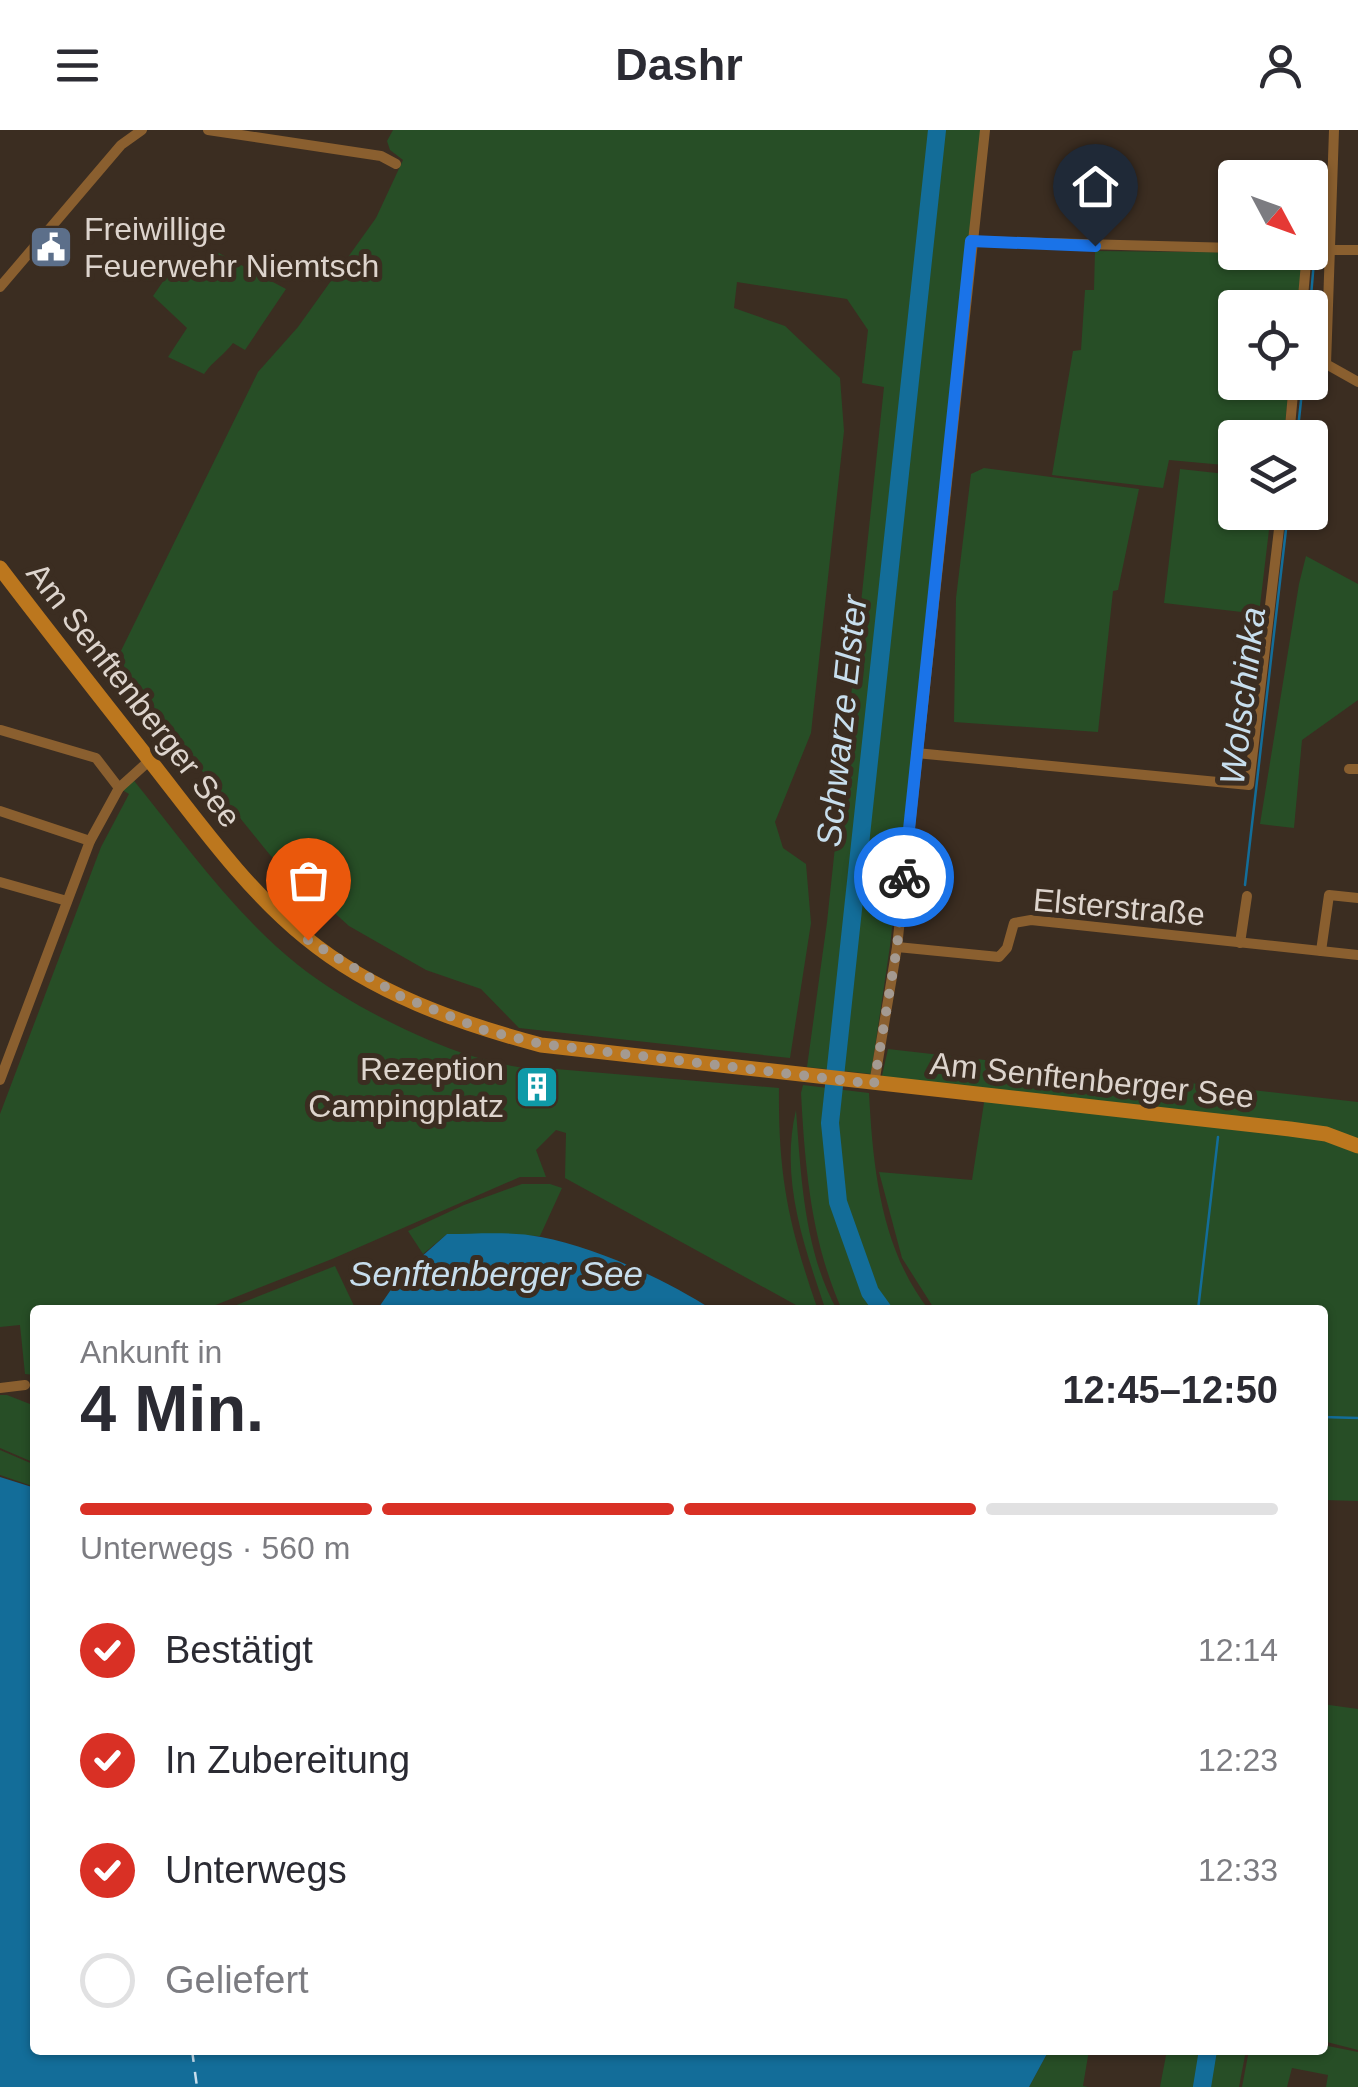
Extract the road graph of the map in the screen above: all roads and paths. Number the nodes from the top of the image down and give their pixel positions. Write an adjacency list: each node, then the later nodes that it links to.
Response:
1 (142, 130): 10 (street)
2 (208, 130): 5 (street)
3 (985, 130): 6 (street)
4 (1334, 130): 8 (street)
5 (396, 164)
6 (971, 241): 7 (street); 15 (street)
7 (1218, 248)
8 (1330, 249): 9 (street); 11 (street)
9 (1358, 250)
10 (0, 287)
11 (1358, 382)
12 (1279, 530): 15 (street)
13 (0, 568): 16 (street, Am Senftenberger See)
14 (1, 730): 17 (street)
15 (916, 754): 25 (street)
16 (150, 760): 17 (street); 29 (street, Am Senftenberger See)
17 (119, 788): 19 (street)
18 (0, 812): 19 (street)
19 (90, 841): 23 (street)
20 (0, 882): 23 (street)
21 (1246, 896): 24 (street, Elsterstraße)
22 (1358, 898): 26 (street)
23 (67, 900): 28 (street)
24 (1240, 943): 25 (street, Elsterstraße); 26 (street, Elsterstraße)
25 (897, 947): 29 (street)
26 (1321, 951): 27 (street, Elsterstraße)
27 (1358, 955)
28 (0, 1080)
29 (867, 1083): 30 (street, Am Senftenberger See)
30 (1358, 1146)
31 (24, 1385): 32 (street)
32 (0, 1388)

